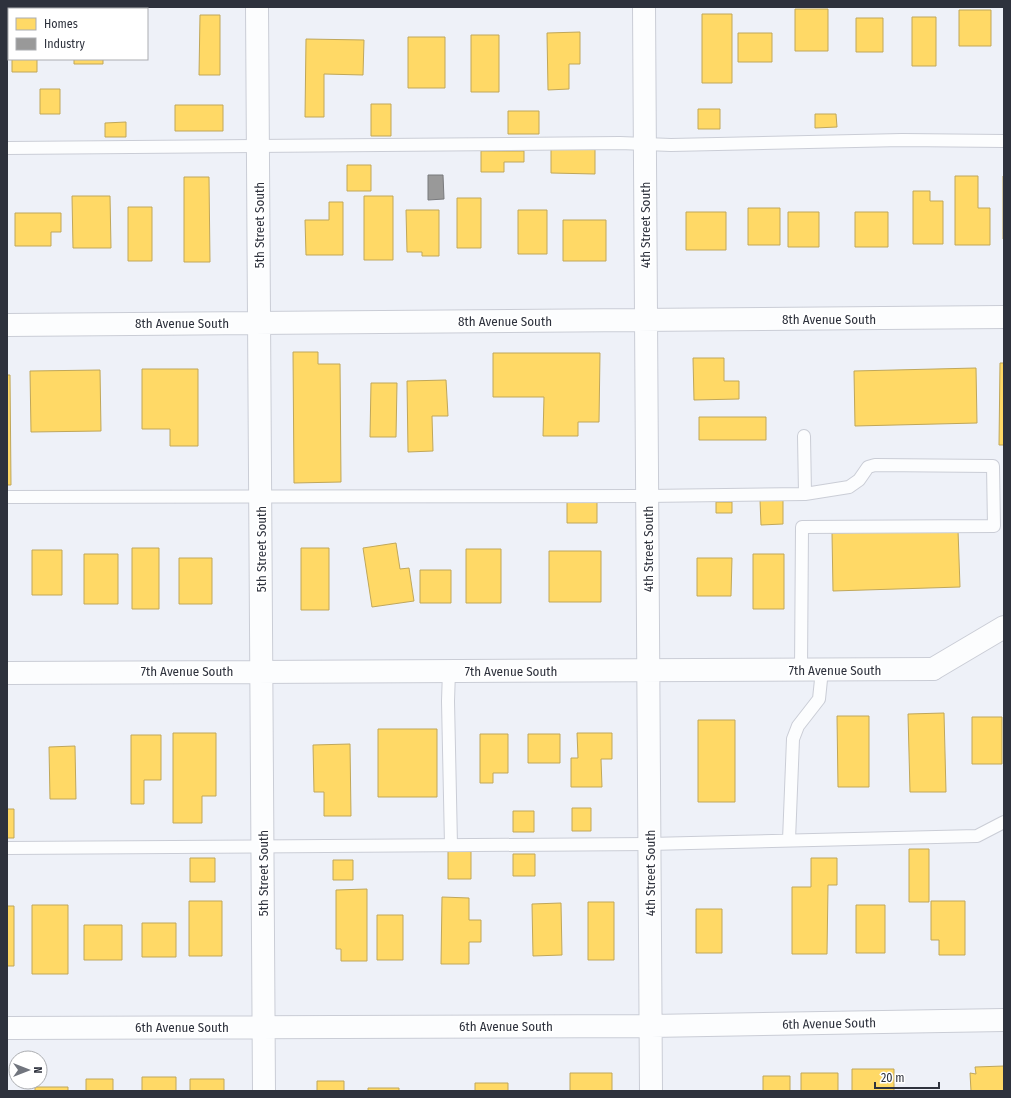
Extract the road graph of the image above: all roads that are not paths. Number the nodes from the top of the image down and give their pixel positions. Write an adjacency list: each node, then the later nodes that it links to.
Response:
1 (257, 7): 5 (street, 5th Street South)
2 (644, 7): 4 (street, 4th Street South)
3 (1004, 141): 4 (lane)
4 (645, 144): 5 (lane); 8 (street, 4th Street South)
5 (258, 145): 6 (lane); 9 (street, 5th Street South)
6 (7, 148)
7 (1004, 317): 8 (street, 8th Avenue South)
8 (646, 320): 9 (street, 8th Avenue South); 13 (street, 4th Street South)
9 (260, 323): 10 (street, 8th Avenue South); 15 (street, 5th Street South)
10 (7, 325)
11 (804, 436): 12 (lane)
12 (805, 494): 13 (lane); 17 (lane)
13 (647, 496): 15 (lane); 20 (street, 4th Street South)
14 (7, 497): 15 (lane)
15 (261, 497): 18 (street, 5th Street South)
16 (1004, 627): 17 (street, 7th Avenue South)
17 (811, 670): 20 (street, 7th Avenue South); 23 (lane)
18 (262, 671): 19 (street, 7th Avenue South); 21 (street, 7th Avenue South); 26 (street, 5th Street South)
19 (449, 671): 20 (street, 7th Avenue South); 24 (lane)
20 (648, 671): 25 (street, 4th Street South)
21 (7, 673)
22 (1004, 822): 23 (lane)
23 (789, 840): 25 (lane)
24 (451, 844): 25 (lane); 26 (lane)
25 (649, 844): 30 (street, 4th Street South)
26 (263, 846): 27 (lane); 29 (street, 5th Street South)
27 (7, 848)
28 (1004, 1020): 30 (street, 6th Avenue South)
29 (264, 1026): 30 (street, 6th Avenue South); 31 (street, 6th Avenue South); 32 (street, 5th Street South)
30 (651, 1026): 33 (street, 4th Street South)
31 (7, 1028)
32 (264, 1091)
33 (651, 1091)

